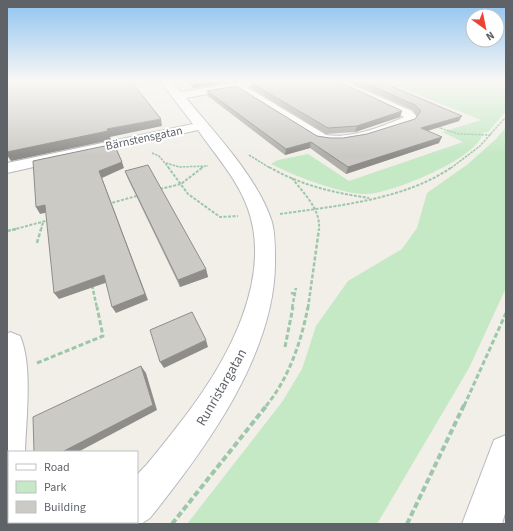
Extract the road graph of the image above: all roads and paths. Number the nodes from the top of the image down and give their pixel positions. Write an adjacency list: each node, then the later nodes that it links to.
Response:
1 (186, 106): 6 (street, Bärnstensgatan)
2 (271, 106): 4 (street)
3 (390, 106): 4 (street)
4 (411, 117): 7 (path)
5 (506, 117): 7 (path)
6 (201, 126): 13 (street, Bärnstensgatan); 34 (street, Runristargatan)
7 (491, 135): 18 (path)
8 (145, 152): 10 (path)
9 (248, 154): 14 (path)
10 (166, 163): 12 (path); 15 (path)
11 (208, 166): 12 (path)
12 (204, 167): 15 (path)
13 (7, 168)
14 (292, 178): 18 (path); 20 (path)
15 (181, 184): 16 (path); 22 (path)
16 (158, 190)
17 (144, 194): 19 (path)
18 (371, 198): 20 (path)
19 (107, 204)
20 (316, 209): 21 (path); 35 (path)
21 (280, 214)
22 (239, 216)
23 (54, 218): 24 (path)
24 (43, 222): 25 (path); 26 (path)
25 (7, 231)
26 (37, 243)
27 (92, 282): 31 (path)
28 (296, 288): 30 (path)
29 (506, 313): 36 (path)
30 (285, 347)
31 (11, 359): 33 (street)
32 (506, 452): 37 (street)
33 (7, 470)
34 (138, 504)
35 (172, 524)
36 (408, 524)
37 (482, 524)

